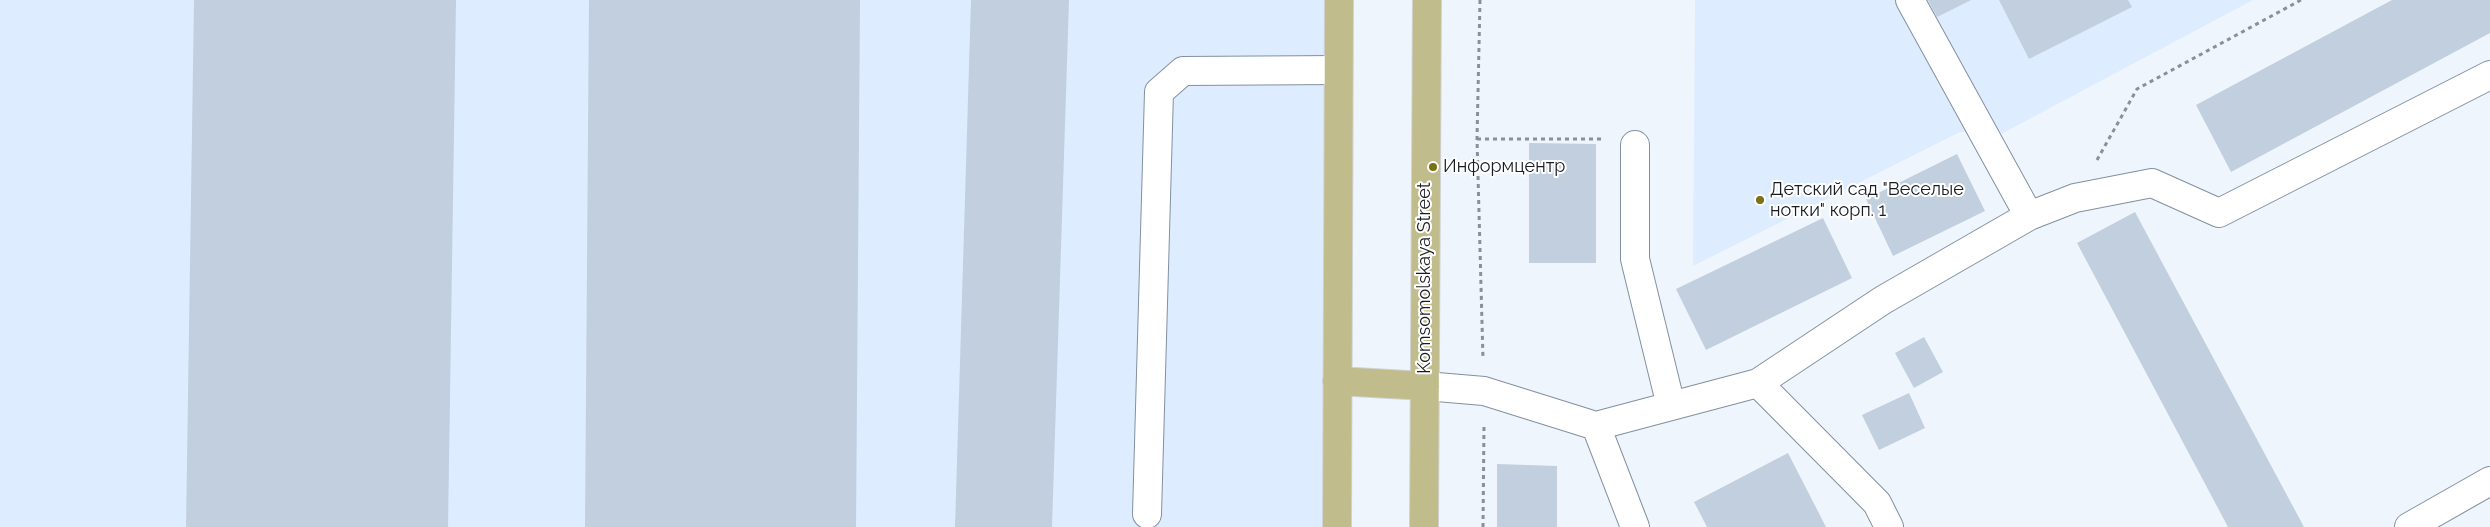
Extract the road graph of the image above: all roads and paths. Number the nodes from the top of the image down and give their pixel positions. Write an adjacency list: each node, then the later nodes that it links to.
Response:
1 (1339, 0): 6 (main road)
2 (1427, 0): 14 (main road, Komsomolskaya Street)
3 (1480, 0): 8 (path)
4 (1910, 0): 11 (lane)
5 (2301, 0): 10 (path)
6 (1338, 70): 12 (main road); 19 (lane)
7 (2490, 75): 10 (lane)
8 (1478, 139): 9 (path); 15 (path)
9 (1635, 146): 16 (lane)
10 (2075, 198): 11 (lane)
11 (2029, 216): 13 (lane)
12 (1337, 381): 14 (main road); 20 (main road)
13 (1758, 383): 16 (lane); 24 (lane)
14 (1425, 386): 15 (lane); 21 (main road, Komsomolskaya Street)
15 (1484, 391): 17 (lane); 22 (path)
16 (1671, 406): 17 (lane)
17 (1596, 426): 23 (lane)
18 (2490, 481): 25 (lane)
19 (1147, 514)
20 (1338, 527)
21 (1424, 527)
22 (1483, 527)
23 (1635, 527)
24 (1889, 527)
25 (2409, 527)

